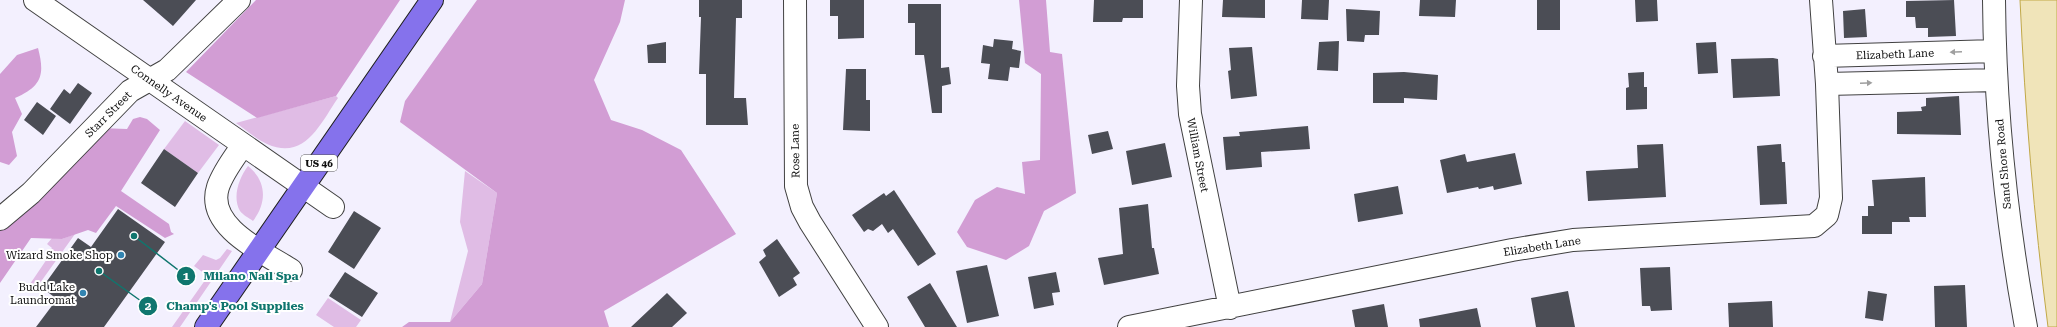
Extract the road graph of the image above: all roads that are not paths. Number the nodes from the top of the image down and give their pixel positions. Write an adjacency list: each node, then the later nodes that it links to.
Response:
1 (35, 0): 10 (street, Connelly Avenue)
2 (240, 0): 10 (street, Starr Street)
3 (432, 0): 14 (main road, US 46)
4 (795, 0): 21 (street, Rose Lane)
5 (1191, 0): 19 (street, William Street)
6 (1821, 0): 9 (street)
7 (1994, 0): 8 (street, Sand Shore Road)
8 (1995, 51): 9 (street, Elizabeth Lane, one-way to 9); 11 (street, Sand Shore Road)
9 (1824, 56): 12 (street, Elizabeth Lane)
10 (149, 80): 13 (street, Connelly Avenue); 16 (street, Starr Street)
11 (1996, 80): 12 (street, one-way to 11); 23 (street, Sand Shore Road)
12 (1827, 84): 19 (street, Elizabeth Lane)
13 (243, 145): 14 (street, Connelly Avenue); 17 (street)
14 (303, 187): 15 (street, Connelly Avenue); 17 (main road, US 46)
15 (333, 207)
16 (0, 219)
17 (260, 249): 18 (street); 20 (main road, US 46)
18 (291, 270)
19 (1230, 308): 22 (street, Elizabeth Lane)
20 (206, 327)
21 (877, 327)
22 (1129, 327)
23 (2026, 327)

